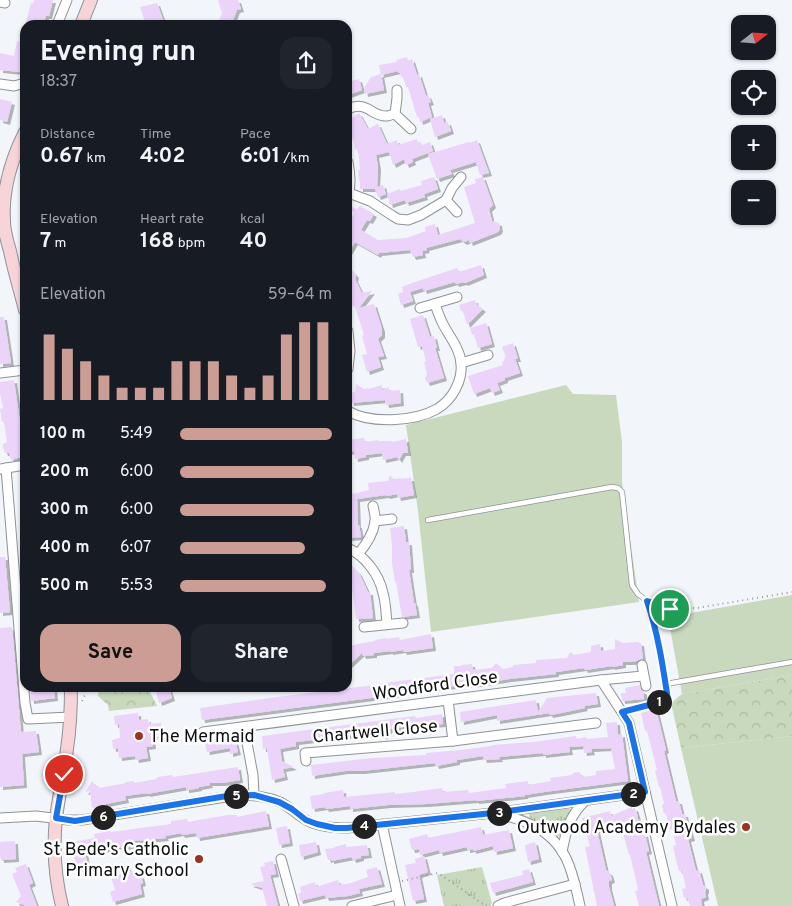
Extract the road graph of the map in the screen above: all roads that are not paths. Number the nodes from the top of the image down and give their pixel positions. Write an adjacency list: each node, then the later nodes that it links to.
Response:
1 (67, 0): 3 (street)
2 (91, 0): 4 (street)
3 (59, 20)
4 (82, 20)
5 (0, 84): 6 (street)
6 (20, 84)
7 (397, 90): 9 (street)
8 (352, 108): 9 (street)
9 (394, 114): 10 (street)
10 (410, 129)
11 (20, 142): 13 (street)
12 (460, 177): 15 (street)
13 (2, 192): 17 (street)
14 (352, 195): 15 (street)
15 (446, 200): 16 (street)
16 (457, 212)
17 (20, 290)
18 (457, 297): 19 (street)
19 (435, 304): 20 (street); 22 (street)
20 (420, 308)
21 (488, 355): 22 (street)
22 (461, 363): 25 (street)
23 (20, 371): 24 (street)
24 (0, 373)
25 (352, 413)
26 (20, 465): 27 (street)
27 (3, 469): 37 (street)
28 (373, 506): 31 (street)
29 (392, 519): 31 (street)
30 (428, 520): 42 (lane)
31 (375, 521): 33 (street)
32 (352, 550): 33 (street)
33 (358, 554): 35 (street)
34 (403, 623): 35 (street)
35 (387, 624): 36 (street)
36 (364, 626)
37 (20, 650)
38 (792, 662): 42 (lane)
39 (642, 665): 40 (street)
40 (643, 676): 41 (street, Woodford Close); 43 (street)
41 (601, 680): 46 (street, Woodford Close); 47 (street)
42 (666, 684): 47 (lane)
43 (646, 686)
44 (24, 692): 48 (street)
45 (71, 692): 48 (street)
46 (448, 700): 50 (street, Woodford Close); 52 (street, Chartwell Close)
47 (622, 712): 54 (street)
48 (71, 717): 59 (street)
49 (596, 722): 52 (street, Chartwell Close)
50 (244, 727): 51 (street, Woodford Close); 55 (street)
51 (202, 732)
52 (454, 740): 53 (street, Chartwell Close)
53 (306, 761)
54 (645, 792): 56 (street); 71 (street)
55 (254, 795): 59 (street); 60 (street)
56 (585, 801): 57 (street); 61 (street)
57 (493, 813): 60 (street); 61 (street)
58 (0, 818): 59 (street)
59 (56, 818): 65 (street)
60 (382, 824): 64 (street)
61 (562, 852): 63 (street)
62 (281, 859): 66 (street)
63 (575, 884): 69 (street); 70 (street)
64 (397, 895): 67 (street); 68 (street)
65 (62, 906)
66 (294, 906)
67 (352, 906)
68 (400, 906)
69 (498, 906)
70 (580, 906)
71 (672, 906)

